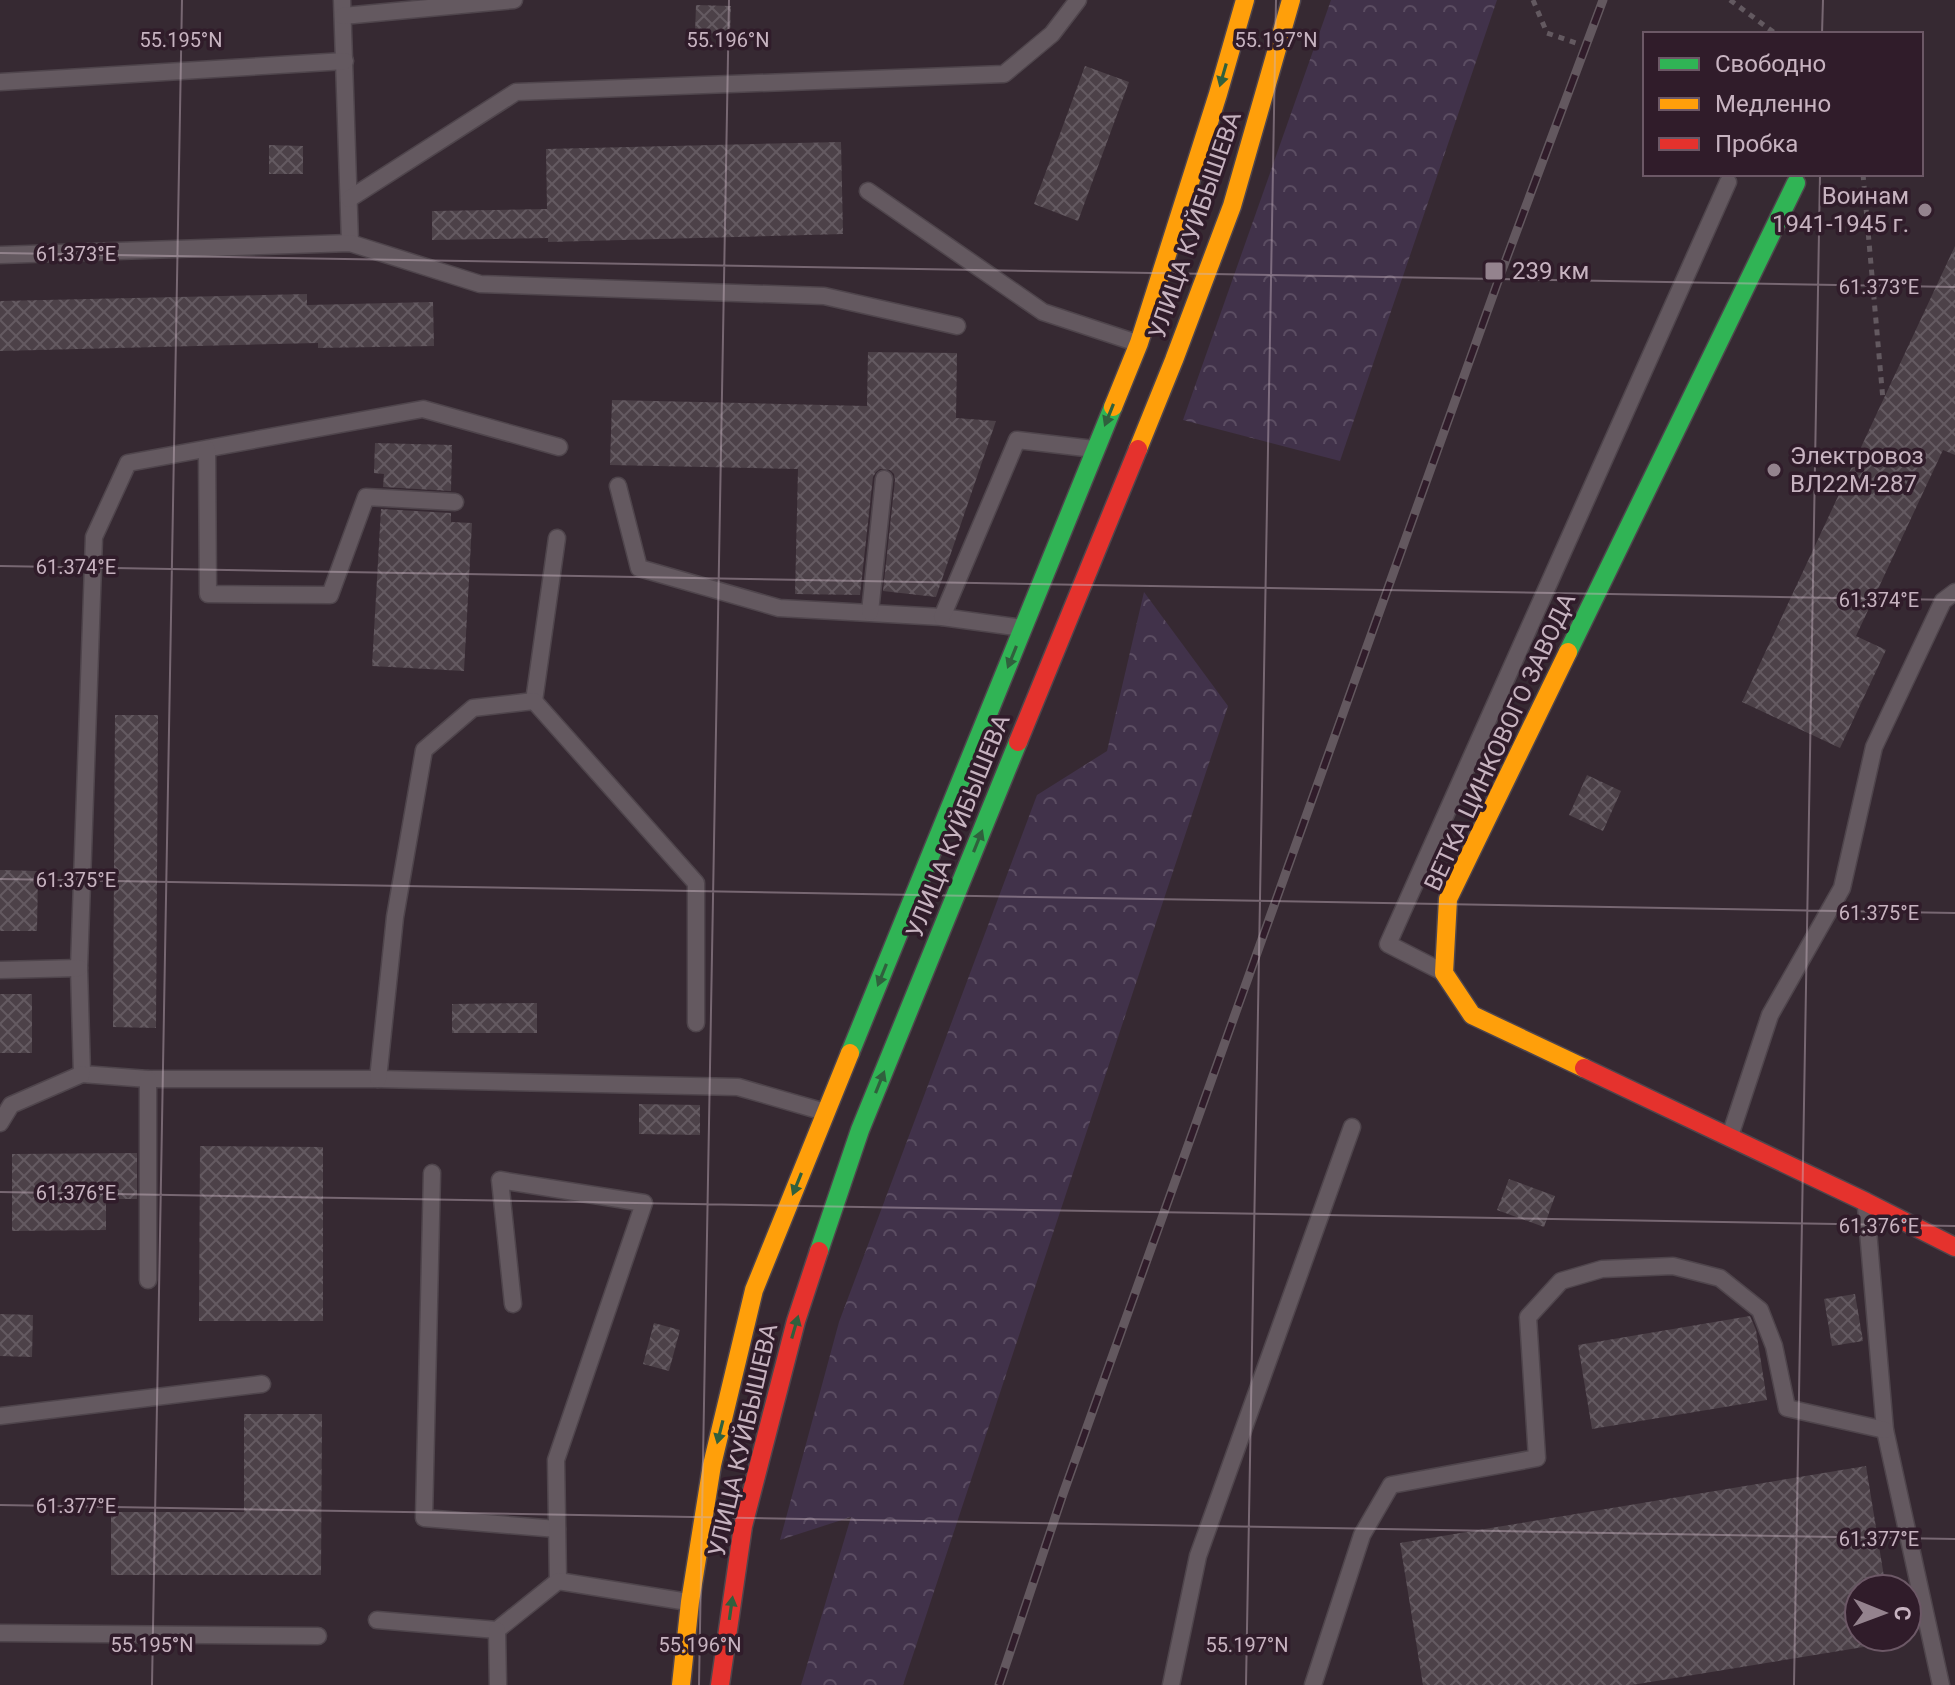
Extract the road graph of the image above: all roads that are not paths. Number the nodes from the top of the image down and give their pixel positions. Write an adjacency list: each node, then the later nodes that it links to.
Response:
1 (514, 0): 5 (lane)
2 (1078, 0): 11 (lane)
3 (1245, 0): 15 (main road, УЛИЦА КУЙБЫШЕВА, one-way to 15)
4 (1291, 0): 35 (main road, УЛИЦА КУЙБЫШЕВА, one-way to 4)
5 (343, 8): 6 (lane)
6 (345, 61): 7 (lane); 11 (lane)
7 (0, 82)
8 (1728, 182): 30 (lane)
9 (1796, 183): 30 (main road, ВЕТКА ЦИНКОВОГО ЗАВОДА)
10 (868, 191): 15 (lane)
11 (349, 199): 12 (lane)
12 (350, 243): 13 (lane); 14 (lane)
13 (0, 255)
14 (957, 326)
15 (1139, 343): 18 (main road, УЛИЦА КУЙБЫШЕВА, one-way to 18)
16 (559, 447): 17 (lane)
17 (207, 449): 21 (lane); 28 (lane)
18 (1095, 450): 25 (lane); 26 (main road, УЛИЦА КУЙБЫШЕВА)
19 (884, 479): 24 (lane)
20 (618, 486): 24 (lane)
21 (455, 502)
22 (557, 538): 27 (lane)
23 (1955, 592): 38 (lane)
24 (870, 612): 25 (lane)
25 (942, 617): 26 (lane)
26 (1023, 629): 35 (main road, УЛИЦА КУЙБЫШЕВА, one-way to 35)
27 (534, 701): 31 (lane); 34 (lane)
28 (79, 968): 29 (lane); 32 (lane)
29 (0, 970)
30 (1444, 973): 38 (main road)
31 (696, 1023)
32 (82, 1074): 33 (lane); 36 (lane)
33 (148, 1079): 34 (lane); 42 (lane)
34 (378, 1079): 35 (lane)
35 (843, 1121): 49 (main road, УЛИЦА КУЙБЫШЕВА, one-way to 49); 56 (main road, УЛИЦА КУЙБЫШЕВА, one-way to 35)
36 (0, 1123)
37 (1352, 1127): 57 (lane)
38 (1729, 1136): 40 (main road)
39 (432, 1173): 47 (lane)
40 (1866, 1202): 41 (main road); 46 (lane)
41 (1955, 1247)
42 (148, 1280)
43 (513, 1304): 47 (lane)
44 (262, 1384): 45 (lane)
45 (0, 1416)
46 (1885, 1430): 58 (lane); 59 (lane)
47 (557, 1529): 48 (lane)
48 (558, 1581): 49 (lane); 51 (lane)
49 (690, 1602): 55 (main road, УЛИЦА КУЙБЫШЕВА)
50 (377, 1620): 51 (lane)
51 (497, 1630): 54 (lane)
52 (0, 1633): 53 (lane)
53 (318, 1636)
54 (498, 1685)
55 (681, 1685)
56 (720, 1685)
57 (1171, 1685)
58 (1313, 1685)
59 (1941, 1685)

